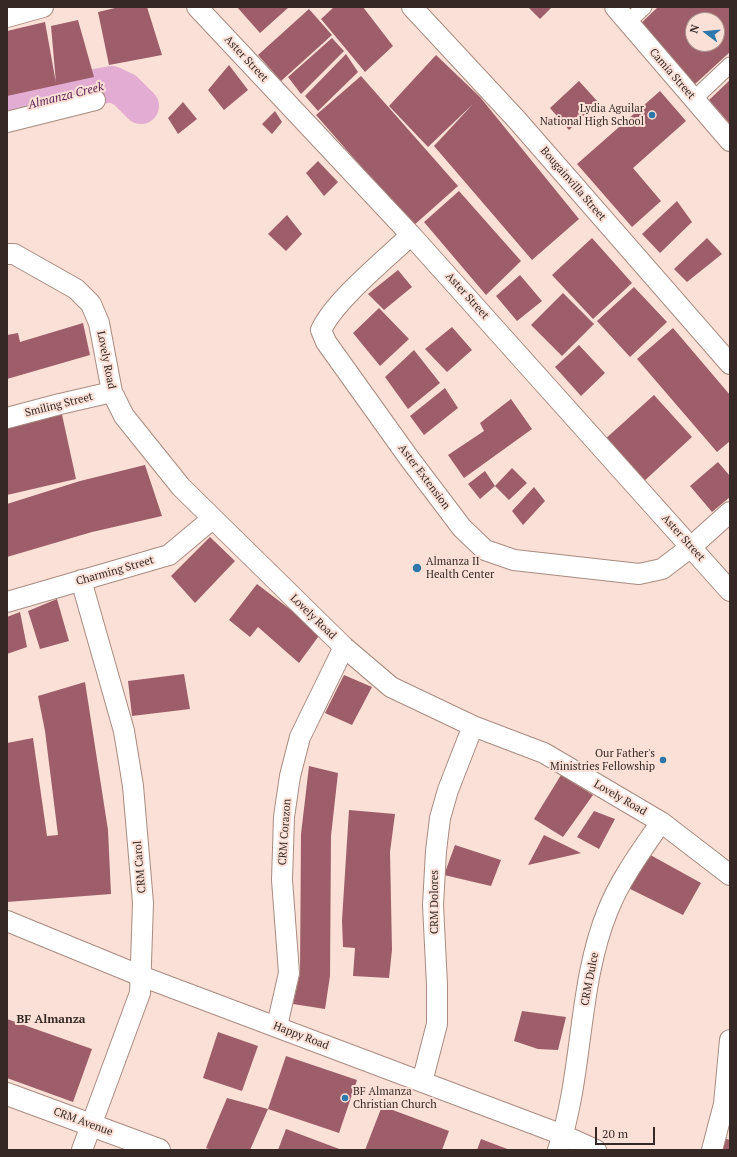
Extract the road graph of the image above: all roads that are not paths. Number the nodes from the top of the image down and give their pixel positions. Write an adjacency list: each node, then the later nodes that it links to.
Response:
1 (43, 7): 6 (street)
2 (197, 7): 13 (street, Aster Street)
3 (412, 7): 15 (street, Bougainvilla Street)
4 (614, 7): 7 (street, Camia Street)
5 (644, 7): 7 (street)
6 (7, 17)
7 (628, 22): 9 (street, Camia Street)
8 (730, 65): 9 (street)
9 (694, 99): 12 (street, Camia Street)
10 (95, 100): 11 (street)
11 (7, 122)
12 (730, 141)
13 (412, 235): 20 (street, Aster Street); 20 (street, Aster Extension)
14 (7, 254): 16 (street, Lovely Road)
15 (730, 364)
16 (112, 392): 17 (street, Smiling Street); 19 (street, Lovely Road)
17 (7, 418)
18 (730, 512): 20 (street)
19 (212, 519): 21 (street, Charming Street); 24 (street, Lovely Road)
20 (691, 547): 22 (street, Aster Street)
21 (81, 580): 23 (street, Charming Street); 29 (street, CRM Carol)
22 (730, 591)
23 (7, 602)
24 (344, 647): 25 (street, Lovely Road); 30 (street, CRM Corazon)
25 (473, 726): 26 (street, Lovely Road); 32 (street, CRM Dolores)
26 (661, 822): 27 (street, Lovely Road); 35 (street, CRM Dulce)
27 (730, 875)
28 (7, 921): 29 (street, Happy Road)
29 (141, 976): 30 (street, Happy Road); 34 (street, CRM Carol)
30 (277, 1026): 32 (street, Happy Road)
31 (730, 1040): 39 (street)
32 (422, 1082): 35 (street, Happy Road)
33 (7, 1094): 34 (street, CRM Avenue)
34 (91, 1125): 36 (street, CRM Carol); 37 (street, CRM Avenue)
35 (560, 1143): 38 (street, Happy Road)
36 (82, 1150)
37 (159, 1150)
38 (596, 1150)
39 (712, 1150)

